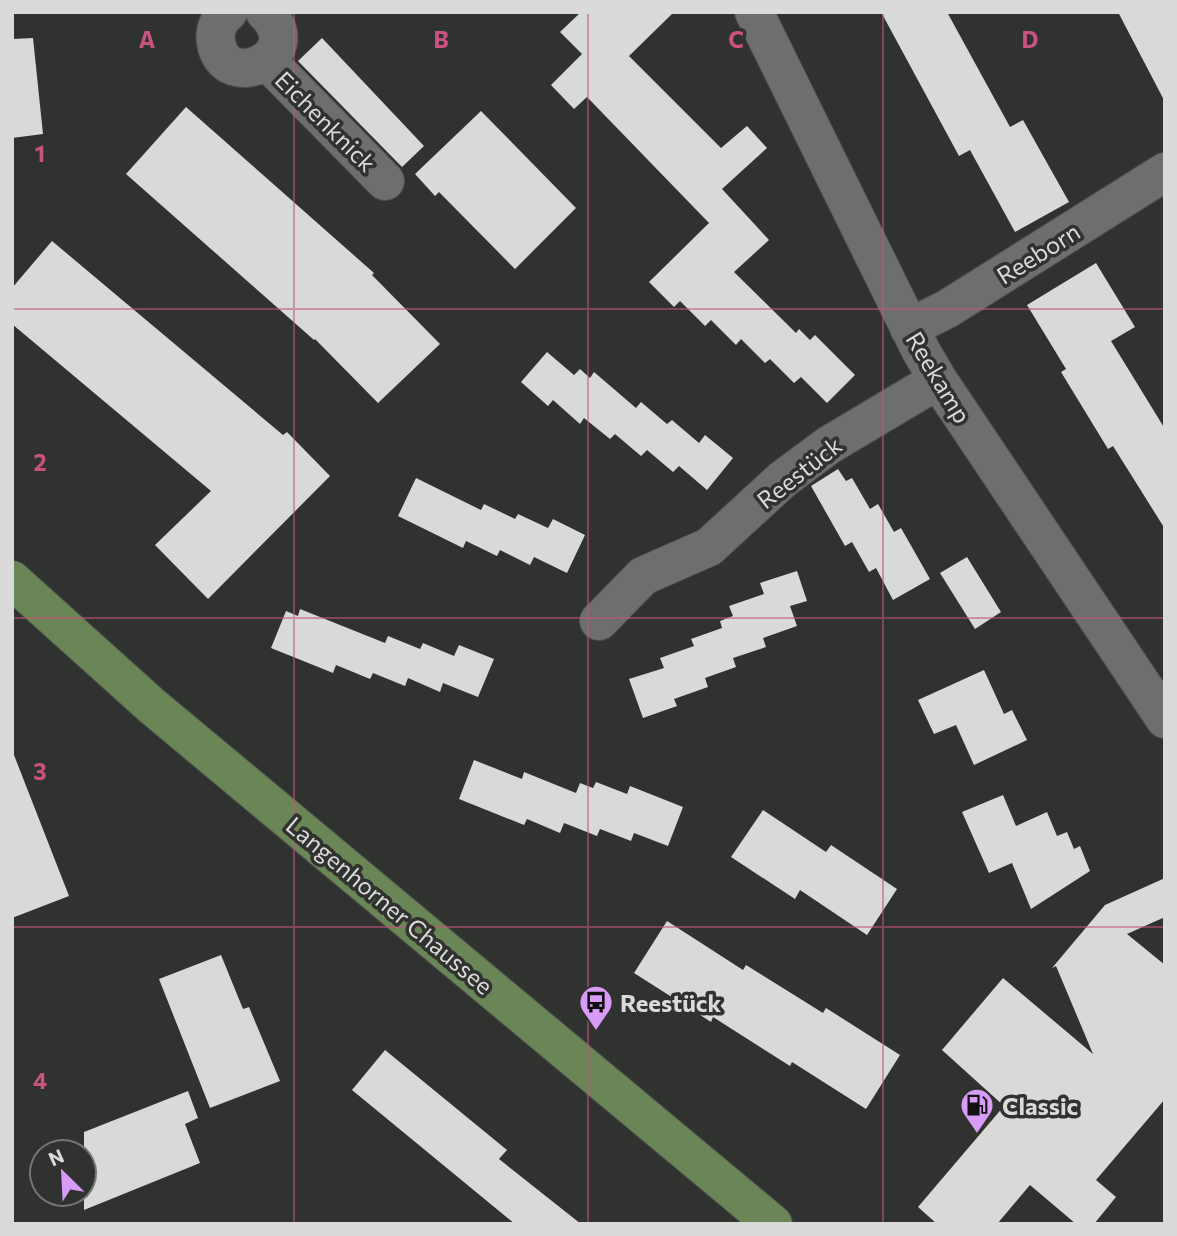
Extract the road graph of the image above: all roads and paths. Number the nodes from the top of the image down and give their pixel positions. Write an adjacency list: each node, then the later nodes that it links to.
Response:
1 (228, 12): 4 (street, Eichenknick)
2 (265, 12): 4 (street, Eichenknick)
3 (754, 12): 7 (street, Reekamp)
4 (267, 61): 6 (street, Eichenknick)
5 (1165, 172): 7 (street, Reeborn)
6 (385, 181)
7 (909, 328): 8 (street, Reekamp)
8 (938, 380): 10 (street, Reestück); 11 (street, Reekamp)
9 (12, 580): 12 (main road, Langenhorner Chaussee)
10 (599, 621)
11 (1165, 719)
12 (773, 1224)

